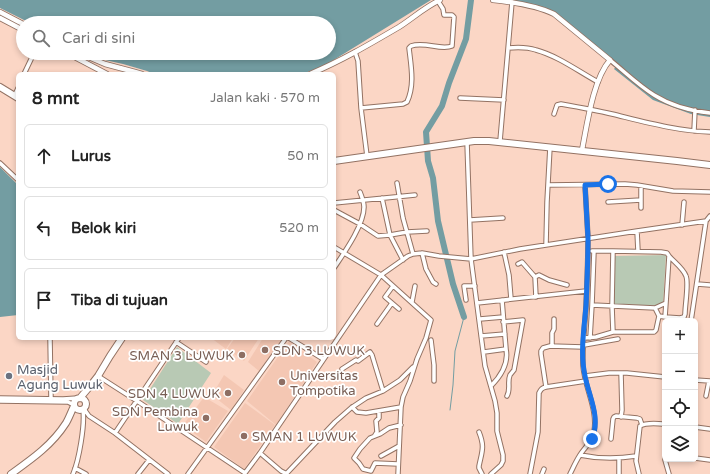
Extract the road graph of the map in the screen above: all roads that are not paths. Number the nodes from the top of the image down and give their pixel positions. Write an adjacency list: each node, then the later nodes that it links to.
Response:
1 (439, 0): 9 (street); 24 (street)
2 (492, 0): 3 (street)
3 (512, 2): 8 (street); 13 (street)
4 (0, 12): 5 (street)
5 (3, 17): 6 (street); 7 (street)
6 (16, 22)
7 (16, 25)
8 (508, 48): 19 (street); 23 (street)
9 (354, 52): 18 (street); 24 (street)
10 (31, 60): 16 (street)
11 (81, 60): 15 (street)
12 (95, 60): 14 (street)
13 (610, 60): 19 (street); 26 (street)
14 (104, 64): 15 (street); 17 (street)
15 (102, 71)
16 (25, 72)
17 (134, 72)
18 (314, 72)
19 (598, 82): 25 (street)
20 (0, 87): 21 (highway)
21 (16, 97)
22 (460, 98): 23 (street)
23 (504, 100): 32 (street)
24 (361, 108): 35 (street)
25 (590, 109): 28 (street); 29 (street); 34 (street)
26 (695, 110): 27 (street); 29 (street)
27 (710, 113)
28 (554, 114)
29 (694, 131): 30 (street)
30 (710, 132)
31 (467, 142): 32 (highway); 35 (highway); 58 (street)
32 (500, 142): 33 (highway)
33 (550, 147): 34 (highway); 41 (street)
34 (582, 150): 38 (highway)
35 (367, 156): 36 (highway)
36 (336, 161)
37 (0, 163): 39 (street)
38 (710, 165)
39 (16, 178)
40 (397, 183): 47 (street)
41 (548, 185): 42 (street); 67 (street)
42 (585, 185): 43 (street); 66 (street)
43 (640, 186): 45 (street); 50 (street)
44 (360, 192): 49 (street)
45 (710, 192)
46 (415, 195): 47 (street)
47 (399, 197): 48 (street); 64 (street)
48 (382, 198): 49 (street); 65 (street)
49 (363, 200): 53 (street); 60 (street)
50 (641, 200): 51 (street); 54 (street)
51 (608, 202)
52 (684, 202): 61 (street)
53 (336, 203)
54 (641, 208)
55 (336, 211): 60 (street)
56 (710, 216): 59 (street)
57 (503, 218): 58 (street)
58 (470, 220): 78 (street)
59 (706, 222): 61 (street); 85 (street)
60 (360, 224): 65 (street); 74 (street)
61 (682, 225): 63 (street)
62 (427, 231): 64 (street)
63 (637, 231): 66 (street); 72 (street)
64 (407, 232): 65 (street); 76 (street)
65 (390, 235): 79 (street)
66 (588, 238): 67 (street); 69 (street)
67 (546, 245): 73 (street)
68 (336, 248): 74 (street)
69 (588, 251): 70 (street); 91 (street)
70 (594, 251): 71 (street); 100 (street)
71 (613, 251): 72 (street); 101 (street)
72 (638, 251): 77 (street)
73 (504, 252): 78 (street); 93 (street)
74 (344, 253): 81 (street); 82 (street)
75 (422, 253): 76 (street); 78 (street); 84 (street)
76 (413, 254): 79 (street)
77 (669, 256): 99 (street); 106 (street)
78 (471, 259): 89 (street)
79 (402, 260): 82 (street)
80 (518, 264): 83 (street)
81 (336, 265)
82 (381, 275): 87 (street); 128 (street)
83 (535, 277): 86 (street); 92 (street)
84 (436, 284)
85 (697, 284): 90 (street); 107 (street)
86 (567, 285)
87 (393, 286): 96 (street); 97 (street)
88 (415, 286): 96 (street)
89 (475, 286): 94 (street); 98 (street)
90 (710, 286)
91 (586, 291): 92 (street); 115 (street)
92 (536, 296): 93 (street)
93 (511, 299): 95 (street)
94 (466, 300)
95 (502, 300): 98 (street); 105 (street)
96 (412, 302): 123 (street)
97 (392, 303): 103 (street); 111 (street)
98 (477, 303): 108 (street)
99 (666, 303): 102 (street); 106 (street)
100 (592, 305): 101 (street); 116 (street)
101 (612, 306): 102 (street); 112 (street)
102 (655, 308): 104 (street)
103 (399, 309)
104 (659, 316): 106 (street); 112 (street)
105 (503, 317): 108 (street); 110 (street)
106 (665, 317)
107 (691, 318)
108 (480, 319): 114 (street)
109 (554, 319): 124 (street)
110 (504, 322): 113 (street); 144 (street)
111 (377, 324)
112 (613, 332): 116 (street)
113 (505, 334): 114 (street); 126 (street)
114 (482, 336): 127 (street)
115 (584, 338): 116 (street); 125 (street)
116 (590, 338)
117 (618, 339): 125 (street)
118 (50, 340): 148 (street)
119 (121, 340): 133 (highway)
120 (177, 340): 129 (street); 150 (street)
121 (287, 340): 166 (street)
122 (291, 340): 128 (street)
123 (425, 340): 130 (street); 137 (street)
124 (552, 346): 125 (street); 142 (street)
125 (583, 346): 134 (street)
126 (506, 349): 127 (street); 141 (street)
127 (484, 352): 141 (street)
128 (323, 359): 167 (street)
129 (206, 362)
130 (414, 366): 143 (street); 151 (street)
131 (342, 369): 143 (street)
132 (621, 373): 134 (street); 135 (street); 155 (street)
133 (98, 376): 140 (highway); 150 (street)
134 (584, 376): 138 (street)
135 (662, 376)
136 (698, 380): 139 (street)
137 (434, 381)
138 (586, 381): 142 (street); 168 (street)
139 (709, 381): 145 (street)
140 (92, 385): 147 (highway); 152 (highway)
141 (491, 386): 189 (street)
142 (546, 387): 190 (street)
143 (383, 391): 153 (street)
144 (507, 396)
145 (706, 396)
146 (0, 398): 148 (street)
147 (79, 398): 148 (street); 152 (highway); 152 (highway)
148 (51, 399)
149 (0, 401): 152 (street)
150 (137, 401): 162 (street); 166 (street)
151 (402, 406): 154 (street); 157 (street)
152 (80, 407): 162 (street); 177 (street); 179 (highway)
153 (352, 407): 154 (street); 186 (street)
154 (379, 411): 163 (street)
155 (621, 417): 158 (street); 164 (street)
156 (662, 424): 158 (street)
157 (401, 425): 163 (street); 165 (street)
158 (642, 425): 170 (street)
159 (698, 427): 160 (street)
160 (710, 429)
161 (479, 432): 188 (street)
162 (115, 434): 173 (street)
163 (374, 436): 176 (street)
164 (611, 439)
165 (399, 446): 169 (street); 176 (street)
166 (207, 448): 184 (street); 185 (street)
167 (260, 453): 185 (street); 186 (street)
168 (580, 455): 171 (street); 192 (street)
169 (381, 456)
170 (636, 456): 171 (street); 194 (street)
171 (619, 458): 193 (street)
172 (698, 458): 174 (street)
173 (149, 460): 182 (street); 183 (street)
174 (710, 460)
175 (666, 462): 195 (street)
176 (398, 464): 187 (street)
177 (75, 468): 180 (street); 181 (street)
178 (544, 470): 191 (street)
179 (11, 474)
180 (73, 474)
181 (86, 474)
182 (138, 474)
183 (168, 474)
184 (188, 474)
185 (245, 474)
186 (286, 474)
187 (398, 474)
188 (482, 474)
189 (491, 474)
190 (530, 474)
191 (542, 474)
192 (570, 474)
193 (619, 474)
194 (639, 474)
195 (669, 474)

